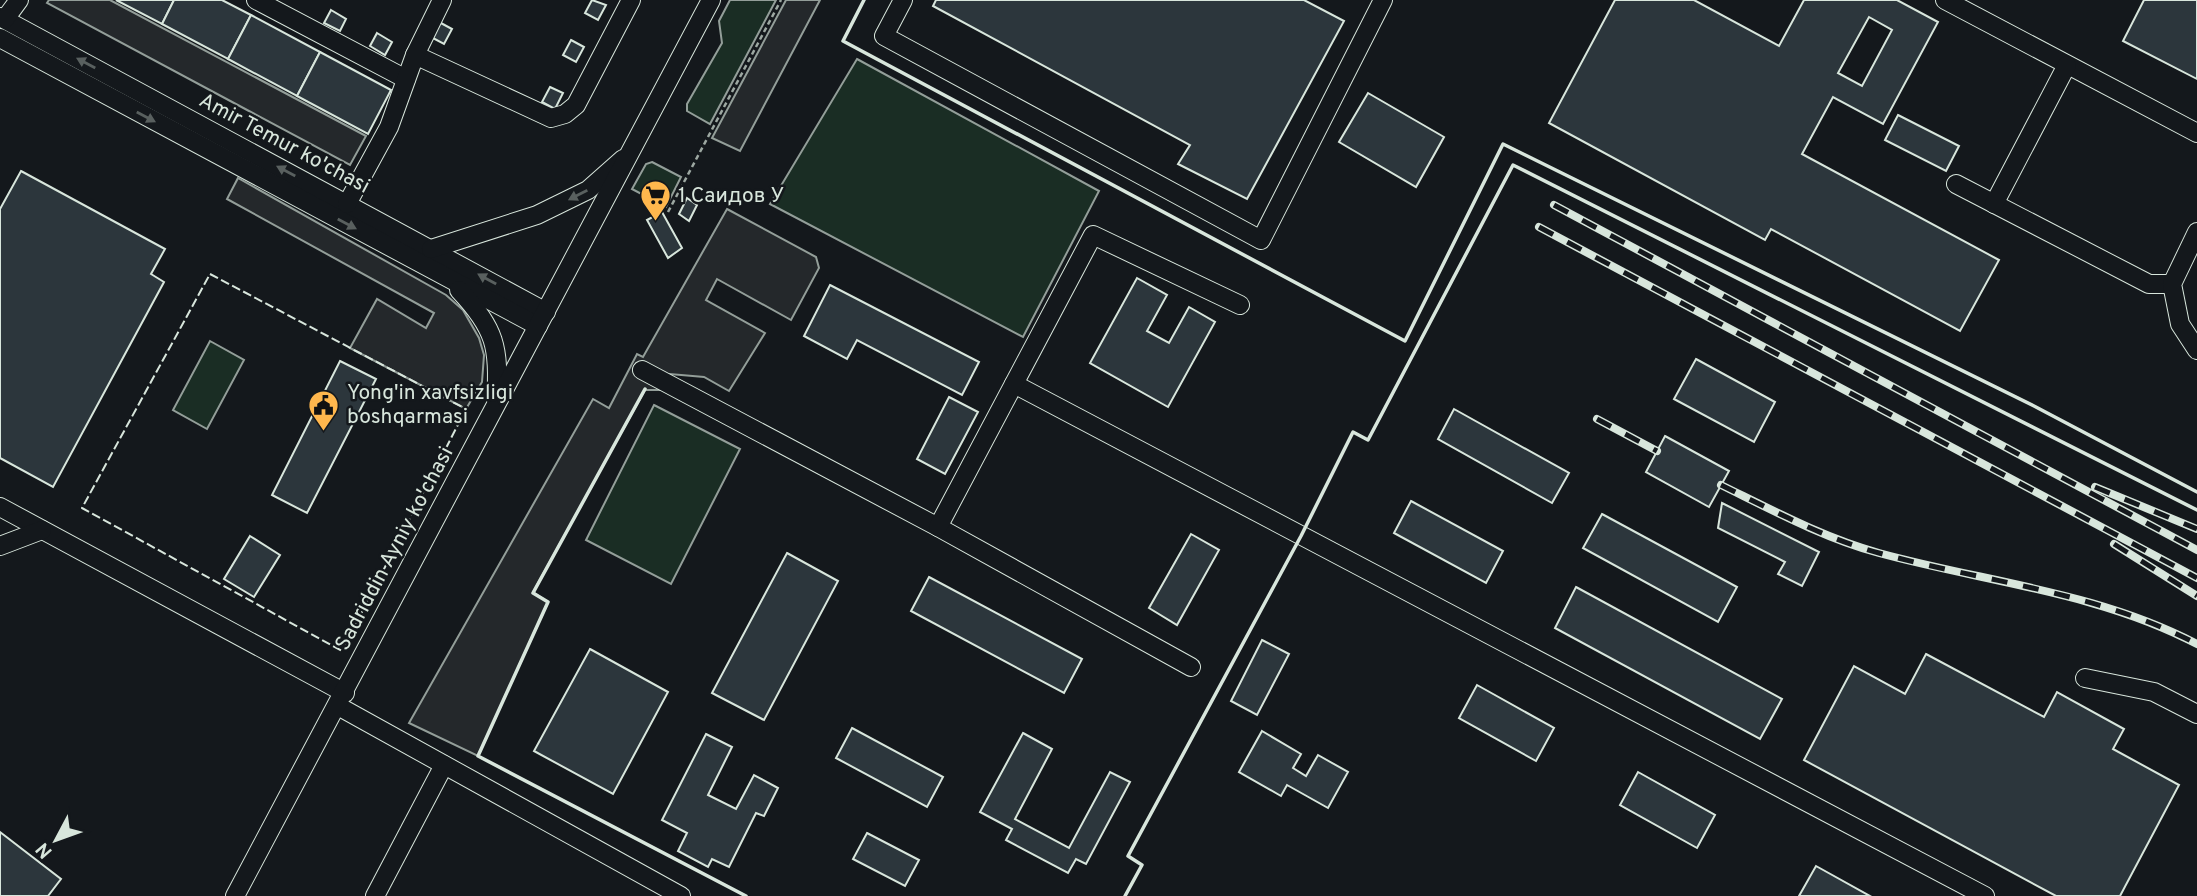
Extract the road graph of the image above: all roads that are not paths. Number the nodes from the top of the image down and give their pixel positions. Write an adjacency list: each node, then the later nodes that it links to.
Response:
1 (19, 0): 9 (street)
2 (256, 0): 13 (street)
3 (442, 0): 11 (street)
4 (631, 0): 11 (street)
5 (711, 0): 15 (street, Sadriddin Ayniy ko'chasi)
6 (903, 0): 7 (street)
7 (1382, 0)
8 (1945, 0): 12 (street)
9 (3, 18): 17 (street, Amir Temur ko'chasi, one-way to 9)
10 (0, 38): 21 (street, Amir Temur ko'chasi, one-way to 21)
11 (415, 55): 13 (street)
12 (2067, 65): 14 (street); 18 (street)
13 (406, 79): 17 (street)
14 (2197, 133)
15 (631, 152): 20 (street, one-way to 20); 24 (street, Sadriddin Ayniy ko'chasi)
16 (1956, 184): 18 (street)
17 (347, 204): 20 (street, Amir Temur ko'chasi)
18 (1994, 204): 22 (street)
19 (2197, 232): 22 (street)
20 (431, 249): 24 (street, Amir Temur ko'chasi, one-way to 20)
21 (449, 279): 24 (street, Amir Temur ko'chasi); 28 (street)
22 (2172, 284): 25 (street)
23 (1240, 305): 27 (street)
24 (542, 319): 28 (street, Sadriddin Ayniy ko'chasi)
25 (2197, 350)
26 (642, 370): 30 (street)
27 (1014, 384): 30 (street); 41 (street)
28 (496, 406): 35 (street, Sadriddin Ayniy ko'chasi)
29 (0, 507): 31 (street)
30 (938, 527): 33 (street)
31 (42, 530): 32 (street); 35 (street)
32 (0, 546)
33 (1191, 667)
34 (2085, 678): 36 (street)
35 (341, 699): 37 (street); 38 (street, Sadriddin Ayniy ko'chasi)
36 (2197, 714)
37 (444, 765): 39 (street); 40 (street)
38 (235, 896)
39 (375, 896)
40 (681, 896)
41 (1985, 896)

